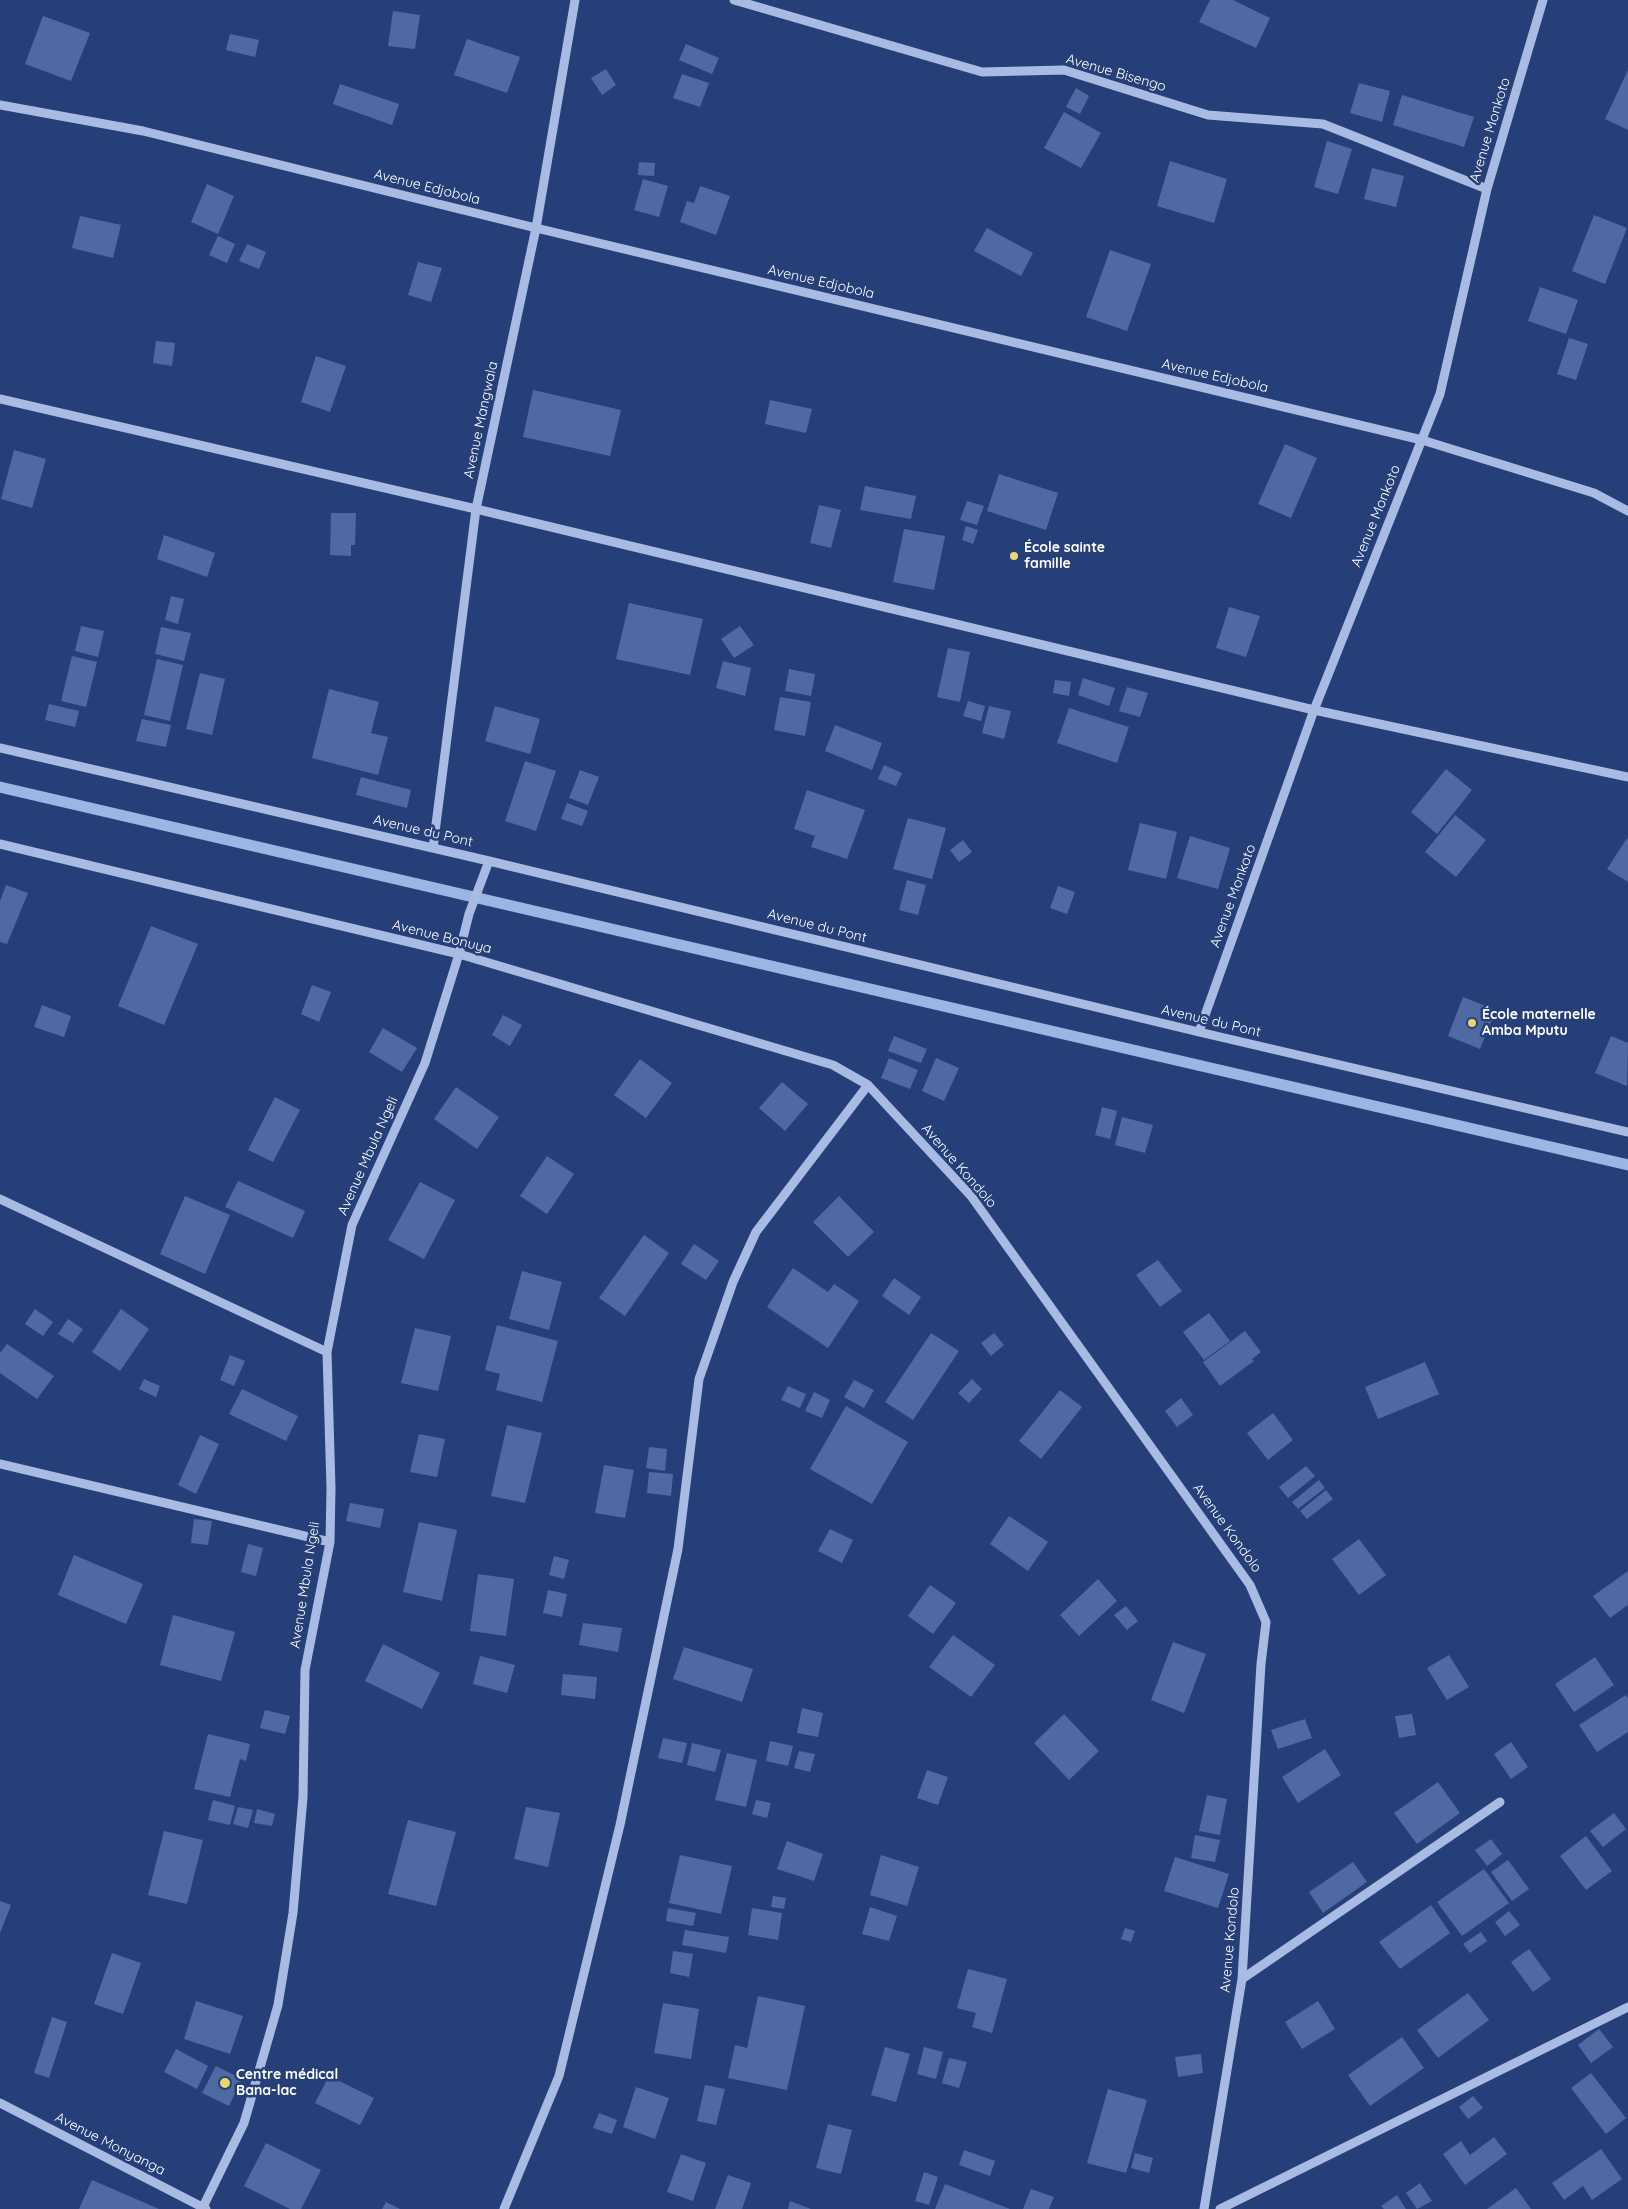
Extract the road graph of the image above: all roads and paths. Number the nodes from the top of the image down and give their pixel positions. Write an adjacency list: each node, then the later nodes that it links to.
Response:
1 (574, 0): 6 (street, Avenue Mangwala)
2 (734, 0): 5 (street, Avenue Bisengo)
3 (1543, 0): 5 (street, Avenue Monkoto)
4 (0, 105): 6 (street, Avenue Edjobola)
5 (1487, 188): 8 (street, Avenue Monkoto)
6 (536, 228): 8 (street, Avenue Edjobola); 9 (street, Avenue Mangwala)
7 (0, 399): 9 (street)
8 (1422, 440): 10 (street, Avenue Edjobola); 11 (street, Avenue Monkoto)
9 (476, 508): 11 (street); 15 (street, Avenue Mangwala)
10 (1628, 511)
11 (1314, 710): 13 (street); 18 (street, Avenue Monkoto)
12 (0, 748): 15 (street, Avenue du Pont)
13 (1628, 777)
14 (0, 844): 17 (street, Avenue Bonuya)
15 (433, 848): 16 (street, Avenue du Pont)
16 (489, 861): 17 (street, Avenue Mbula Ngeli); 18 (street, Avenue du Pont)
17 (459, 954): 19 (street, Avenue Bonuya); 22 (street, Avenue Mbula Ngeli)
18 (1199, 1032): 20 (street, Avenue du Pont)
19 (868, 1085): 26 (street, Avenue Kondolo); 30 (street)
20 (1628, 1132)
21 (0, 1198): 22 (street)
22 (327, 1352): 24 (street, Avenue Mbula Ngeli)
23 (0, 1464): 24 (street)
24 (330, 1542): 29 (street, Avenue Mbula Ngeli)
25 (1500, 1802): 26 (street)
26 (1242, 1979): 31 (street, Avenue Kondolo)
27 (1628, 2007): 32 (street)
28 (0, 2103): 29 (street, Avenue Monyanga)
29 (204, 2208)
30 (504, 2209)
31 (1204, 2209)
32 (1220, 2209)

